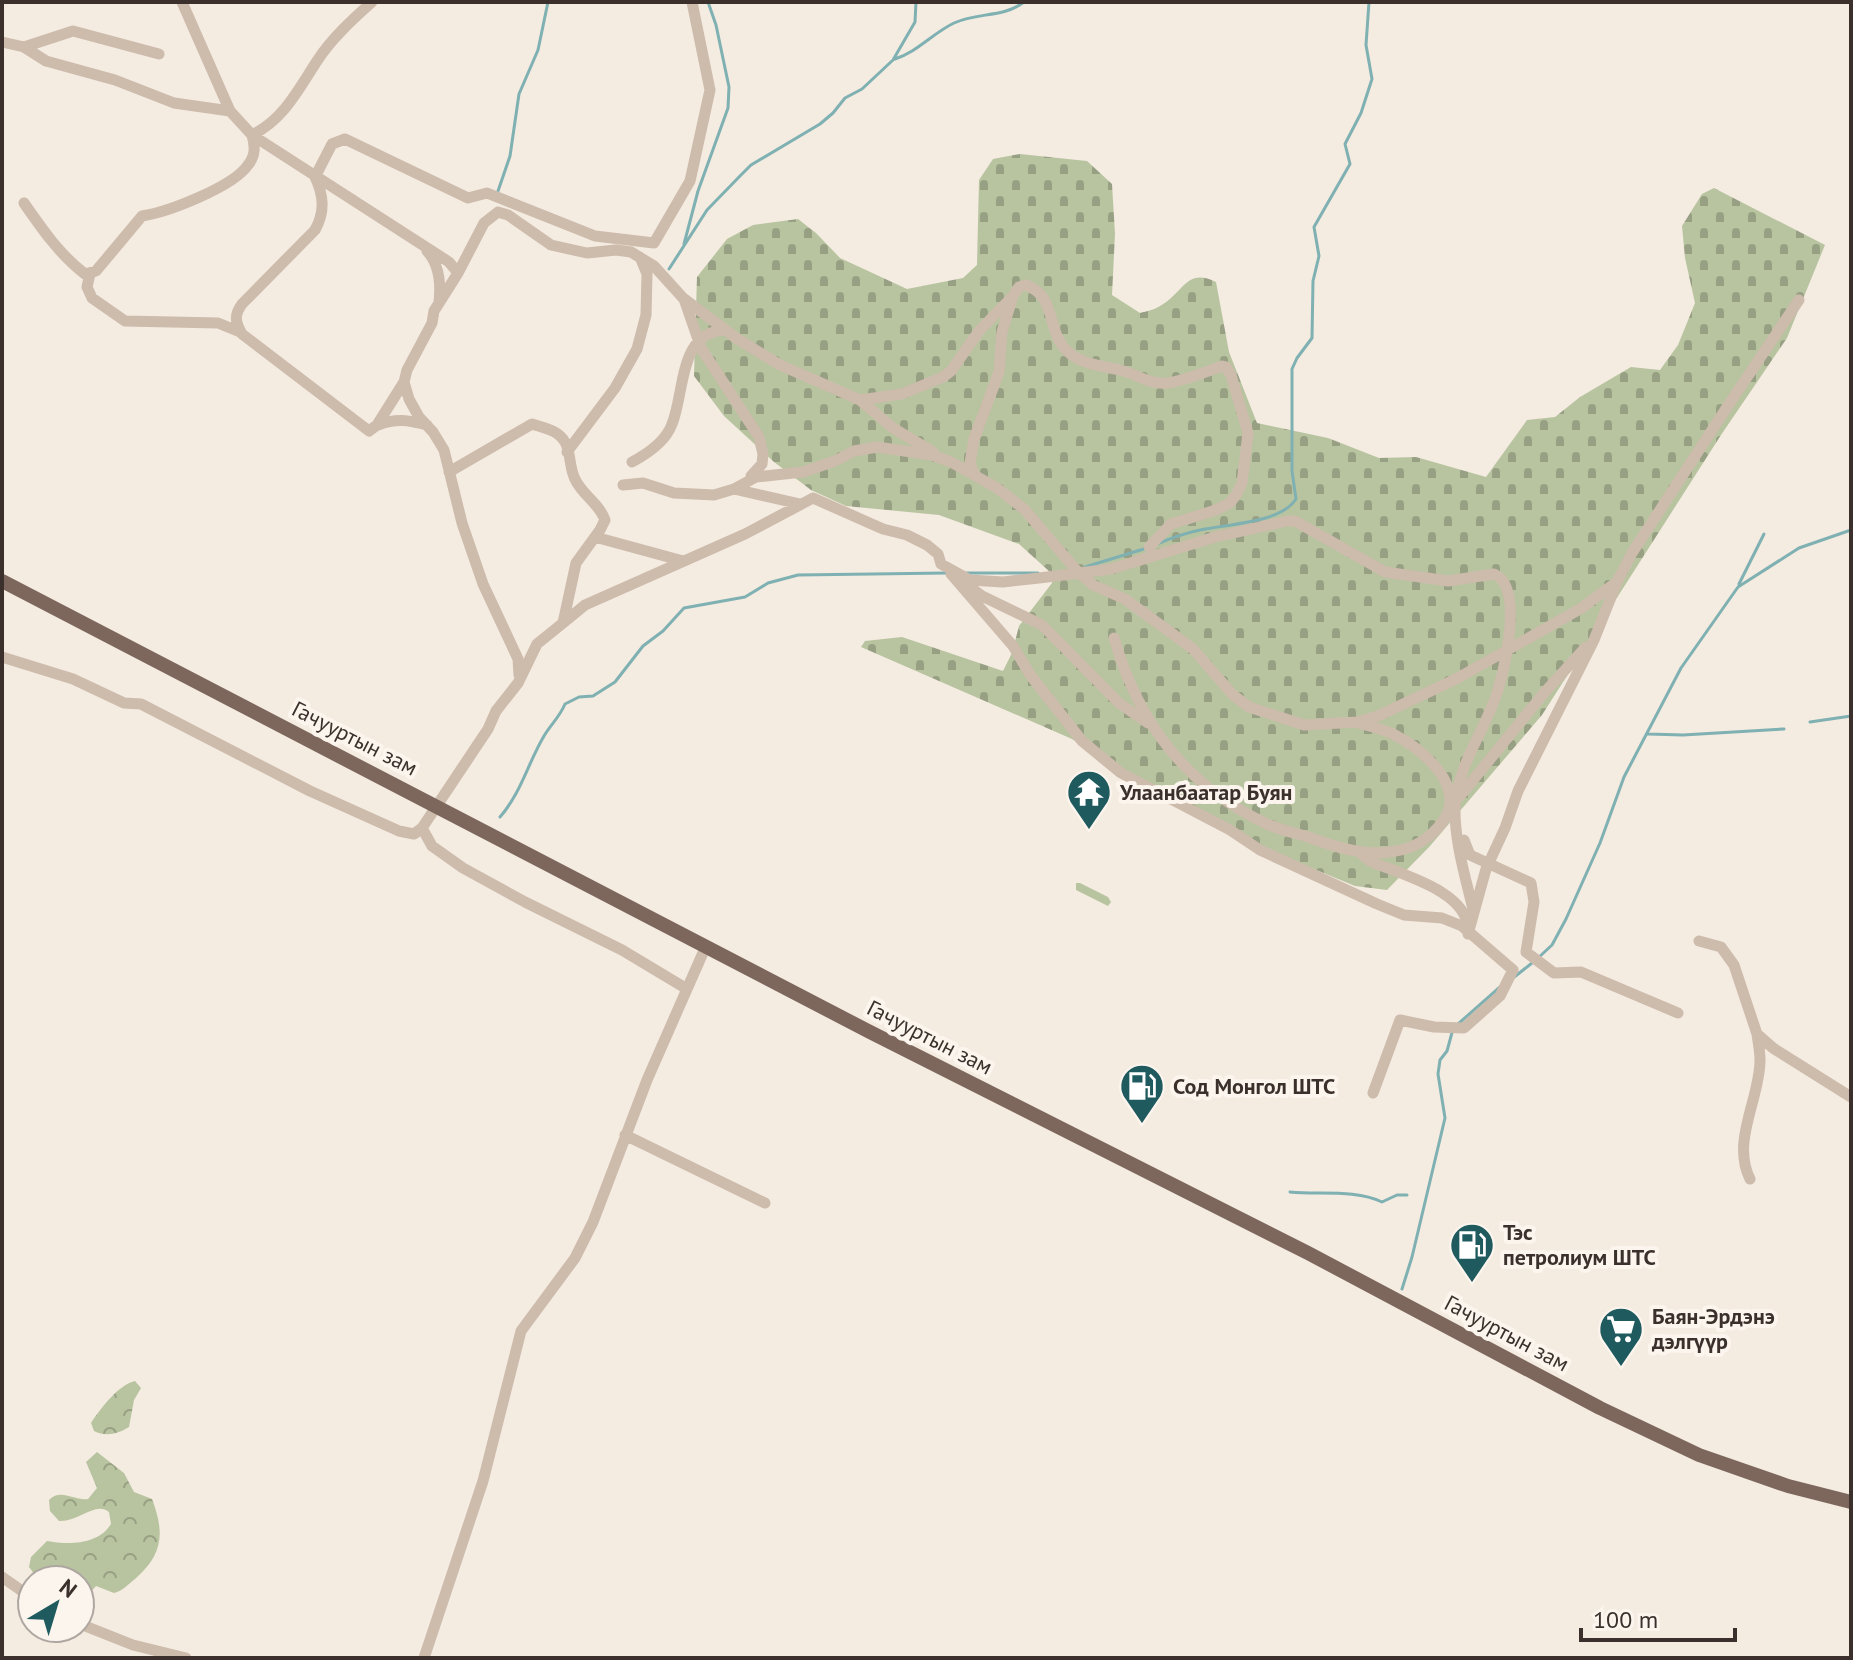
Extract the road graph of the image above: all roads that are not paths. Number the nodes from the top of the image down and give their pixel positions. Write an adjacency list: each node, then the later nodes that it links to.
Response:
1 (182, 2): 7 (street)
2 (372, 2): 8 (street)
3 (692, 2): 9 (street)
4 (2, 42): 5 (street)
5 (24, 47): 6 (street); 7 (street)
6 (159, 54)
7 (230, 111): 8 (street)
8 (252, 135): 9 (street); 14 (street)
9 (315, 177): 11 (street); 20 (street)
10 (24, 203): 14 (street)
11 (422, 244): 13 (street); 18 (street)
12 (639, 257): 13 (street); 16 (street); 26 (street)
13 (458, 273): 18 (street)
14 (90, 274): 20 (street)
15 (1013, 296): 23 (street); 30 (street); 36 (street)
16 (684, 298): 19 (street); 21 (street)
17 (1799, 300): 41 (street)
18 (434, 311): 22 (street)
19 (727, 330): 21 (street); 23 (street)
20 (240, 332): 24 (street)
21 (699, 343): 27 (street); 31 (street)
22 (404, 382): 24 (street); 25 (street)
23 (860, 400): 28 (street)
24 (377, 425): 25 (street)
25 (427, 425): 29 (street)
26 (567, 452): 29 (street); 35 (street)
27 (632, 462)
28 (951, 462): 30 (street); 31 (street)
29 (449, 472): 47 (street)
30 (975, 476): 39 (street)
31 (746, 480): 33 (street)
32 (623, 485): 33 (street)
33 (734, 489): 34 (street)
34 (800, 504): 37 (street); 38 (street)
35 (595, 537): 37 (street); 42 (street)
36 (1149, 547)
37 (684, 561): 42 (street)
38 (944, 567): 39 (street); 49 (street); 57 (street)
39 (1078, 572): 45 (street); 48 (street)
40 (2, 581): 51 (main road, Гачууртын зам)
41 (1617, 582): 44 (street); 45 (street)
42 (563, 623): 47 (street)
43 (1114, 638): 49 (street)
44 (1594, 640): 50 (street); 55 (street)
45 (1507, 648): 48 (street); 50 (street)
46 (2, 657): 53 (street)
47 (518, 683): 51 (street)
48 (1358, 722): 54 (street)
49 (1151, 725): 54 (street)
50 (1455, 803): 52 (street)
51 (437, 805): 53 (street); 59 (main road, Гачууртын зам)
52 (1456, 824): 55 (street); 56 (street)
53 (422, 828): 60 (street)
54 (1360, 853): 57 (street)
55 (1489, 863): 56 (street); 61 (street)
56 (1473, 909): 57 (street)
57 (1468, 934): 63 (street)
58 (1699, 941): 62 (street)
59 (706, 946): 60 (street); 68 (main road, Гачууртын зам)
60 (687, 989): 65 (street)
61 (1678, 1013)
62 (1757, 1034): 64 (street); 66 (street)
63 (1373, 1093)
64 (1851, 1097)
65 (625, 1135): 67 (street); 71 (street)
66 (1750, 1179)
67 (765, 1203)
68 (1851, 1502)
69 (96, 1630): 70 (street)
70 (186, 1658)
71 (424, 1658)

